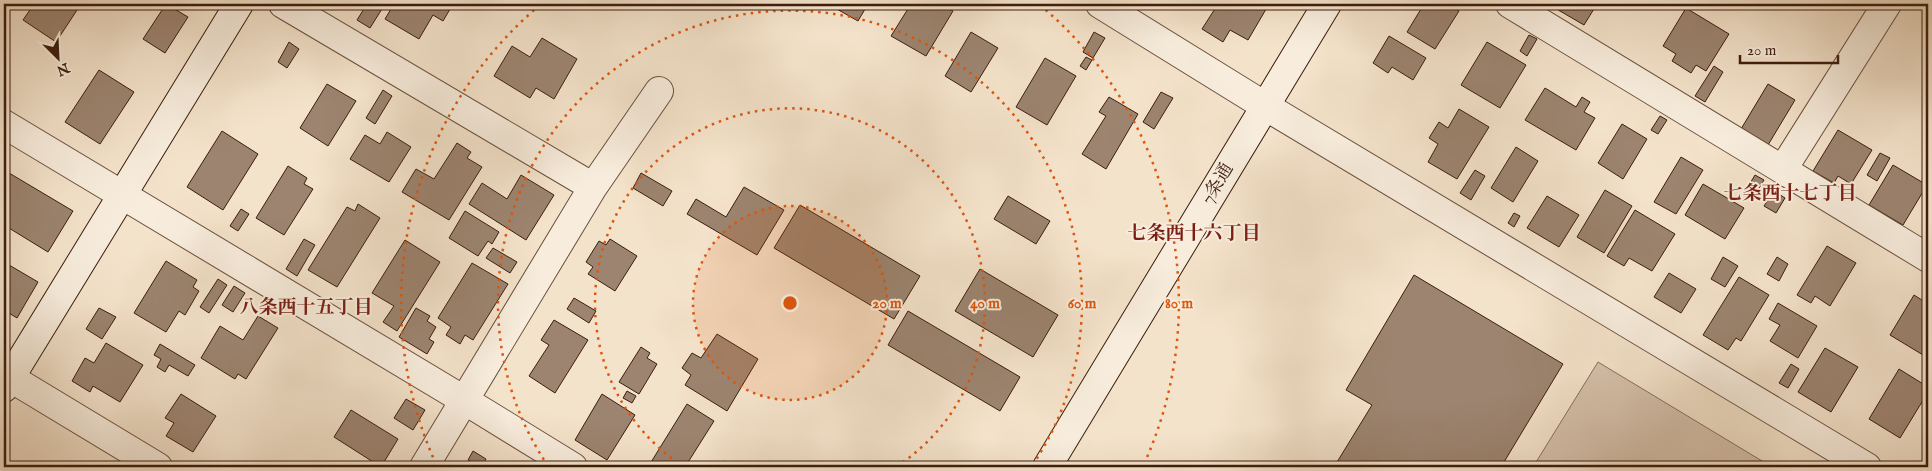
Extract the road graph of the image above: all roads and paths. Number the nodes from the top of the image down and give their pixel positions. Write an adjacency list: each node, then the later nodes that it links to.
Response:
1 (239, 4): 12 (street)
2 (283, 4): 11 (street)
3 (1100, 4): 8 (street)
4 (1327, 4): 8 (street, 7条通)
5 (1510, 4): 10 (street)
6 (1887, 4): 10 (street)
7 (659, 91): 11 (street)
8 (1265, 106): 19 (street, 7条通); 20 (street)
9 (4, 124): 12 (street)
10 (1784, 169): 13 (street)
11 (593, 187): 15 (street)
12 (122, 197): 14 (street); 15 (street)
13 (1928, 258)
14 (6, 380): 16 (street)
15 (464, 400): 17 (street); 18 (street)
16 (158, 467)
17 (424, 467)
18 (573, 467)
19 (1048, 467)
20 (1866, 467)

